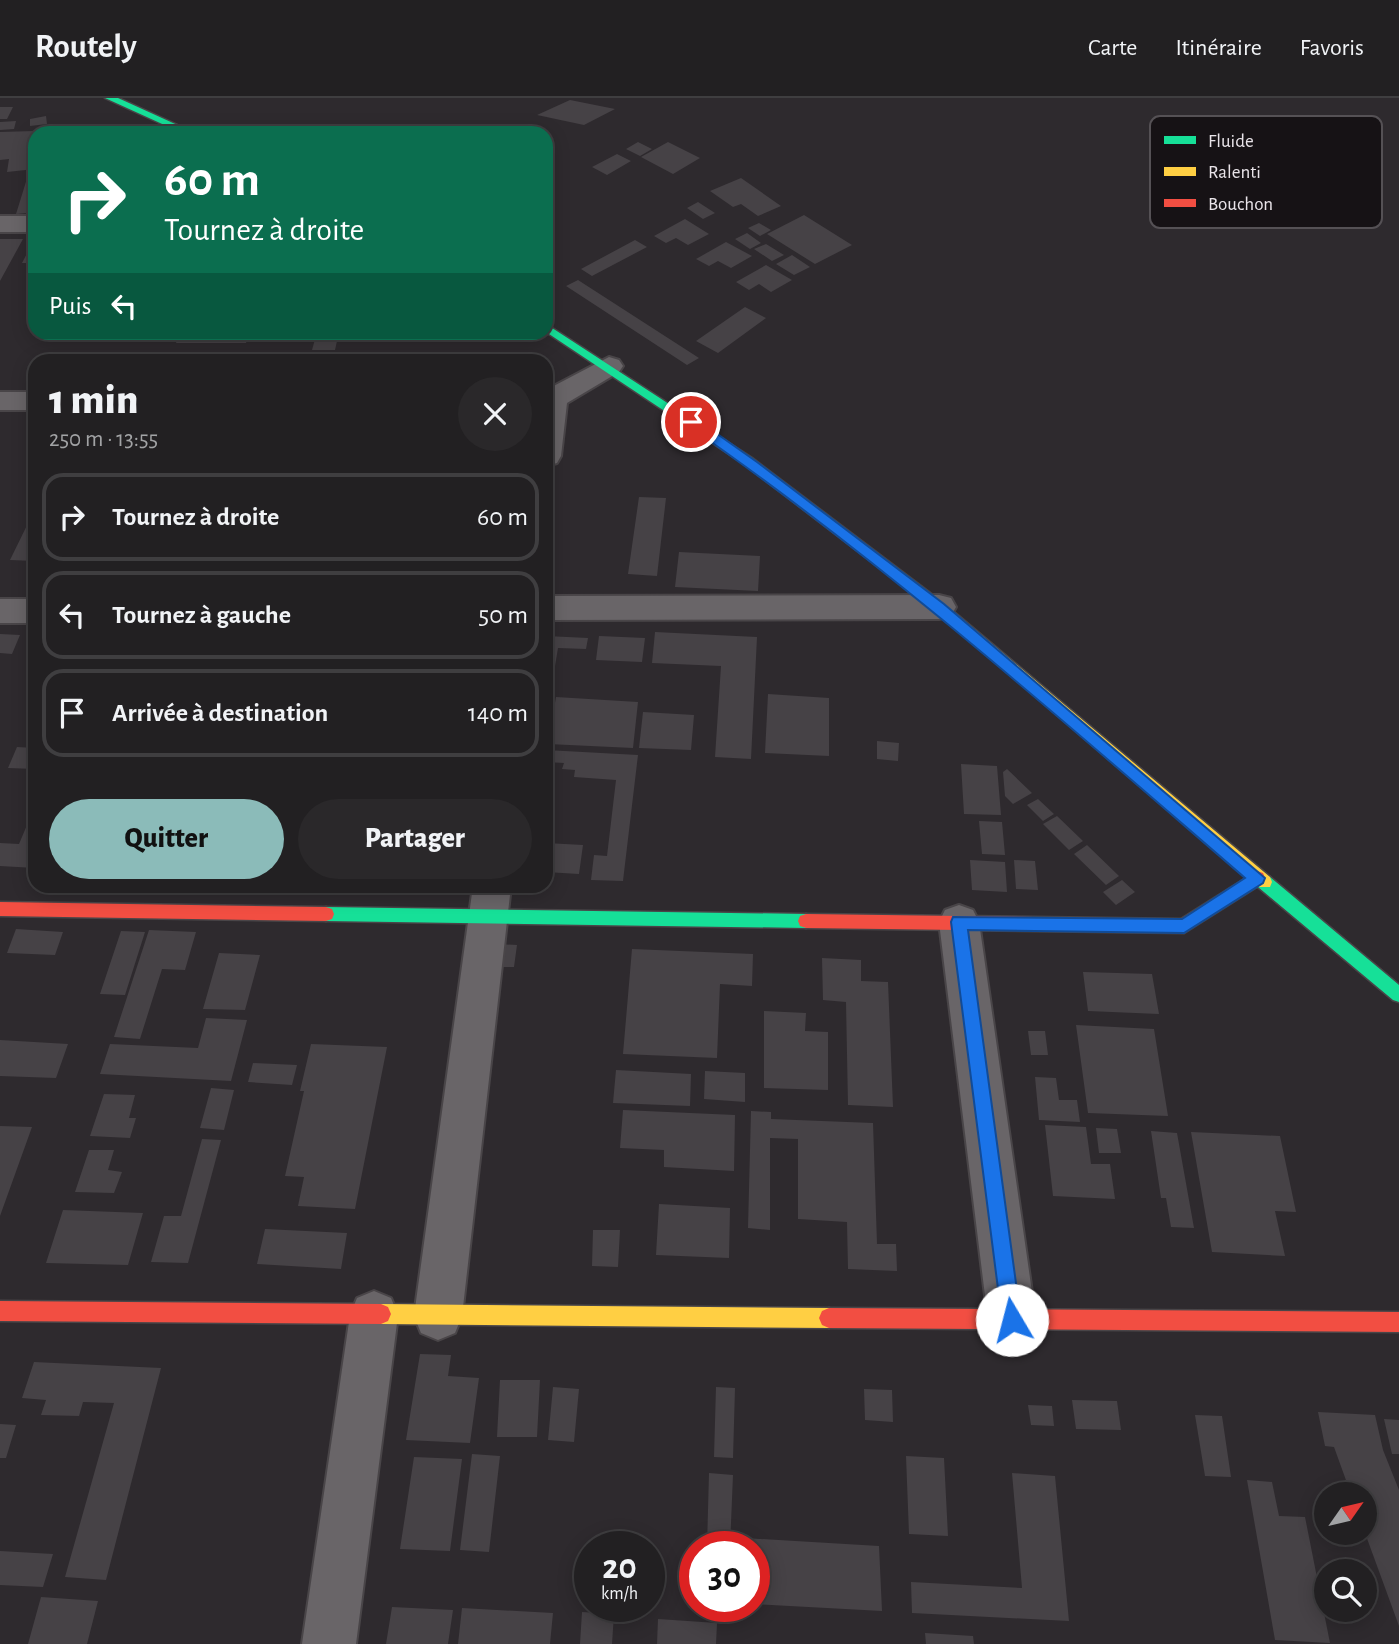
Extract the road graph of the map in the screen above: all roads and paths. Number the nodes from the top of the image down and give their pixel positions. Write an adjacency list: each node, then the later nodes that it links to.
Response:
1 (103, 100): 2 (street)
2 (172, 126)
3 (0, 224): 4 (street)
4 (28, 224)
5 (553, 331): 6 (street)
6 (609, 366): 7 (street); 10 (street)
7 (553, 397)
8 (0, 401): 9 (street)
9 (28, 401)
10 (939, 607): 11 (street); 14 (street)
11 (553, 608)
12 (0, 611): 13 (street)
13 (28, 611)
14 (1257, 878): 17 (street); 18 (street)
15 (491, 901): 16 (street); 17 (street); 21 (street)
16 (0, 909)
17 (959, 922): 22 (street)
18 (1399, 995)
19 (0, 1311): 20 (street)
20 (374, 1315): 21 (street); 24 (street)
21 (438, 1315): 22 (street)
22 (1012, 1320): 23 (street)
23 (1399, 1322)
24 (329, 1644)

